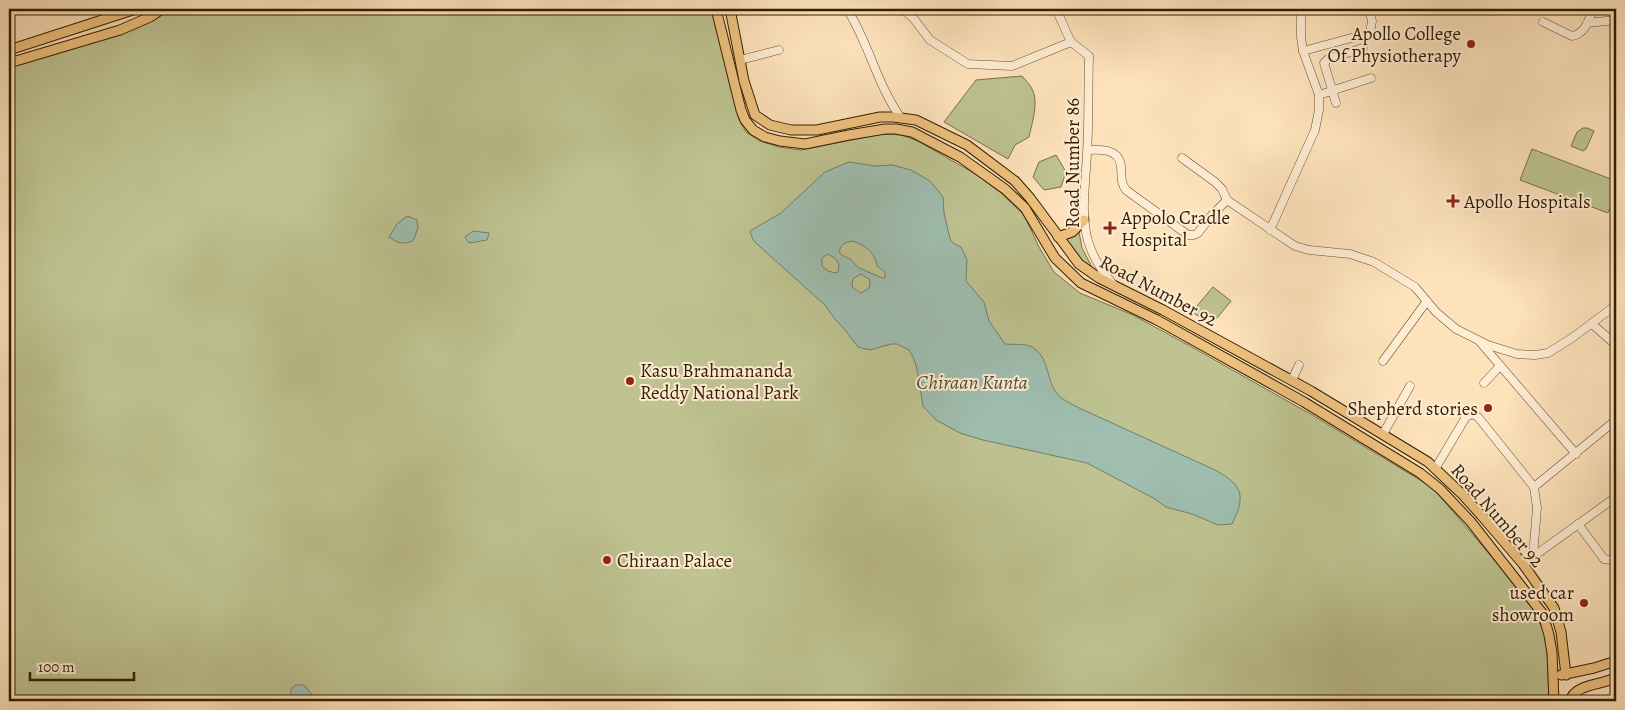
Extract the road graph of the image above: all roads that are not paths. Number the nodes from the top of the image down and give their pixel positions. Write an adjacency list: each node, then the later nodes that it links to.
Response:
1 (136, 9): 16 (main road)
2 (162, 9): 20 (main road)
3 (716, 9): 47 (main road, Road Number 92)
4 (730, 9): 19 (main road, Road Number 92)
5 (847, 9): 24 (street)
6 (903, 9): 15 (street)
7 (1056, 9): 15 (street)
8 (1301, 9): 18 (street)
9 (1369, 9): 14 (street)
10 (1593, 9): 13 (street)
11 (1616, 20): 13 (street)
12 (1543, 22): 13 (street)
13 (1587, 23)
14 (1352, 38): 18 (street); 22 (street)
15 (1071, 42): 28 (street, Road Number 86)
16 (9, 50)
17 (779, 50): 19 (street)
18 (1303, 51): 23 (street)
19 (740, 60): 26 (main road, Road Number 92)
20 (9, 63)
21 (1371, 78): 22 (street)
22 (1332, 91): 23 (street); 25 (street)
23 (1319, 95): 32 (street)
24 (890, 103): 26 (street); 27 (street)
25 (1336, 103)
26 (880, 117): 27 (main road, Road Number 92)
27 (901, 118): 33 (main road, Road Number 92)
28 (1088, 150): 30 (street); 31 (street, Road Number 86)
29 (1182, 158): 30 (street)
30 (1227, 200): 32 (street)
31 (1084, 220): 33 (main road); 34 (street, Road Number 86)
32 (1270, 230): 35 (street)
33 (1058, 237): 34 (main road, Road Number 92)
34 (1114, 285): 43 (main road, Road Number 92)
35 (1427, 301): 38 (street); 40 (street)
36 (1616, 306): 37 (street)
37 (1592, 324): 38 (street); 39 (street)
38 (1478, 340): 42 (street)
39 (1616, 345)
40 (1383, 361)
41 (1299, 365): 43 (street)
42 (1500, 366): 44 (street); 50 (street)
43 (1292, 380): 46 (main road, Road Number 92)
44 (1484, 383)
45 (1410, 386): 49 (street)
46 (1307, 389): 47 (main road); 49 (main road, Road Number 92)
47 (1302, 400): 59 (main road, Road Number 92)
48 (1616, 420): 50 (street)
49 (1383, 434): 51 (main road, Road Number 92)
50 (1576, 454): 52 (street)
51 (1435, 468): 52 (street); 57 (main road, Road Number 92)
52 (1534, 487): 55 (street)
53 (1616, 496): 54 (street)
54 (1578, 524): 55 (street); 56 (street)
55 (1534, 557): 57 (street)
56 (1616, 557)
57 (1523, 564): 60 (main road, Road Number 92)
58 (1616, 661): 60 (main road)
59 (1553, 670): 60 (main road); 62 (main road, Road Number 92)
60 (1566, 671)
61 (1616, 677): 63 (main road)
62 (1554, 701)
63 (1570, 701)

